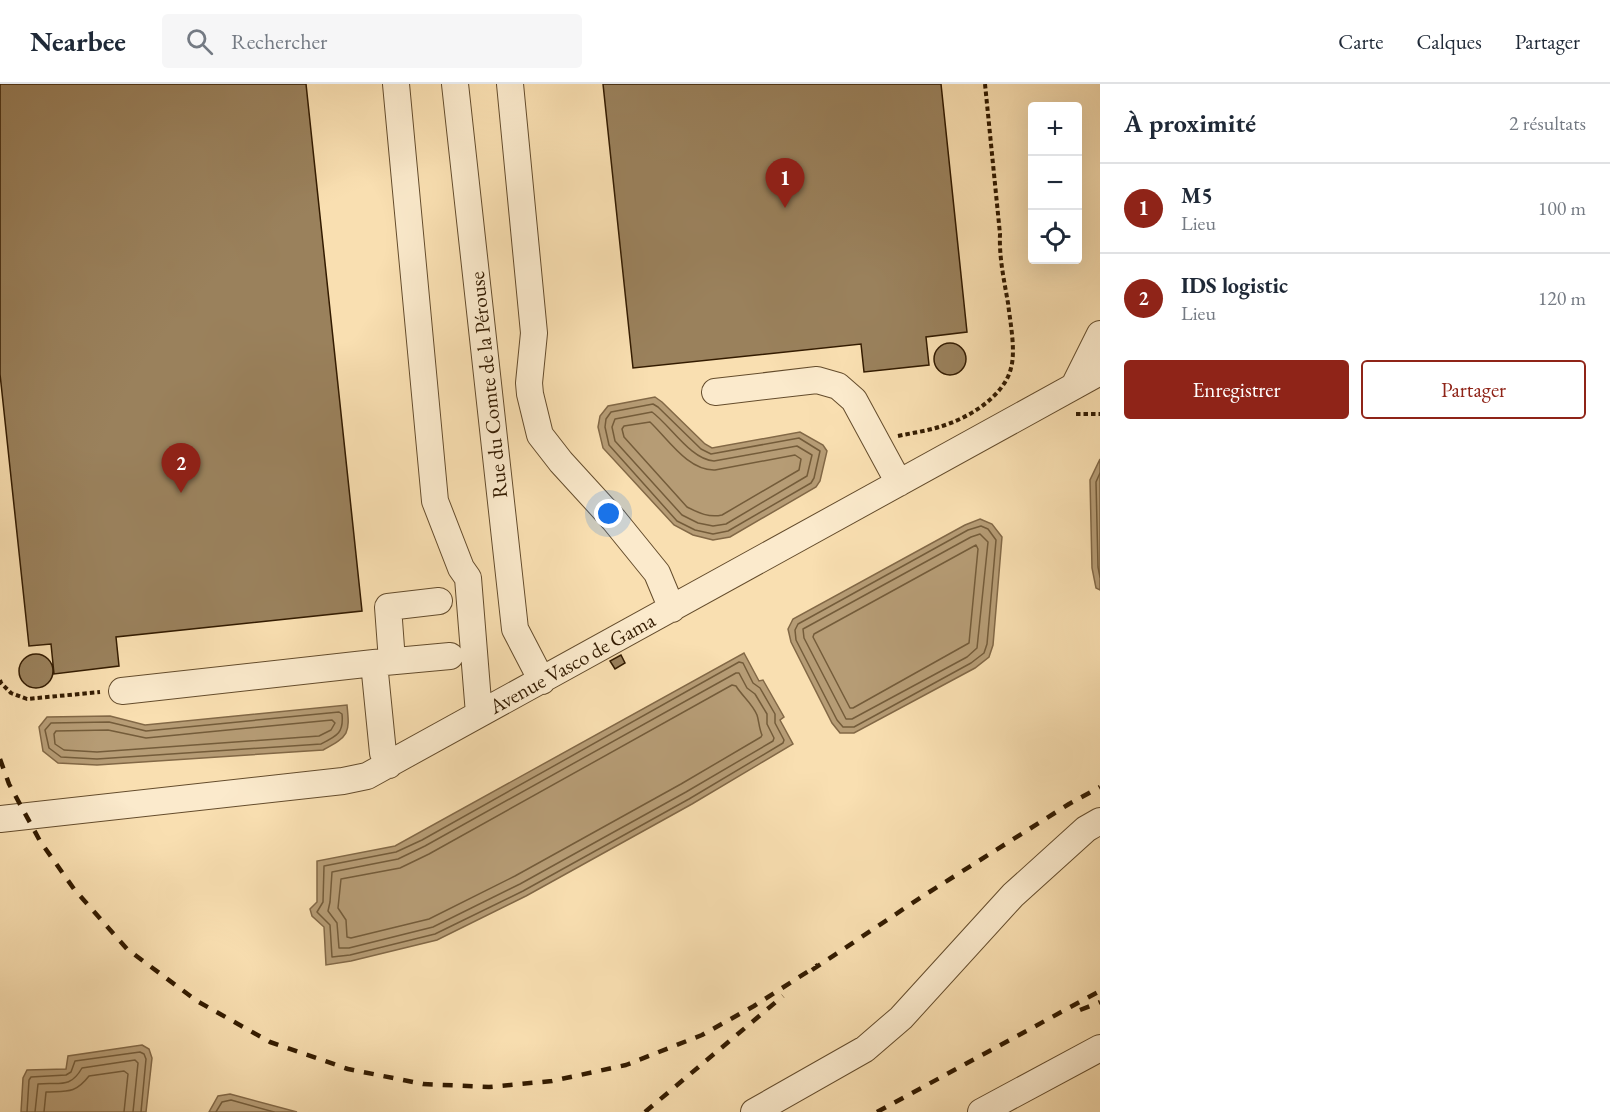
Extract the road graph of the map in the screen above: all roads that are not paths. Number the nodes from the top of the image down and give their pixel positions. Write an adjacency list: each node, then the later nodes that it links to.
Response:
1 (396, 84): 15 (street)
2 (455, 84): 13 (street, Rue du Comte de la Pérouse)
3 (510, 84): 10 (street)
4 (1100, 334): 6 (street)
5 (1100, 372): 6 (street, Avenue Vasco de Gama)
6 (1074, 386): 8 (street, Avenue Vasco de Gama)
7 (715, 392): 8 (street)
8 (899, 483): 10 (street, Avenue Vasco de Gama)
9 (438, 601): 12 (street)
10 (672, 609): 13 (street, Avenue Vasco de Gama)
11 (450, 656): 12 (street)
12 (383, 662): 14 (street); 16 (street)
13 (542, 681): 15 (street, Avenue Vasco de Gama)
14 (122, 691)
15 (479, 714): 16 (street, Avenue Vasco de Gama)
16 (389, 765): 17 (street, Avenue Vasco de Gama)
17 (0, 819)
18 (1100, 821): 20 (street)
19 (1100, 1048): 21 (street)
20 (754, 1112)
21 (981, 1112)

